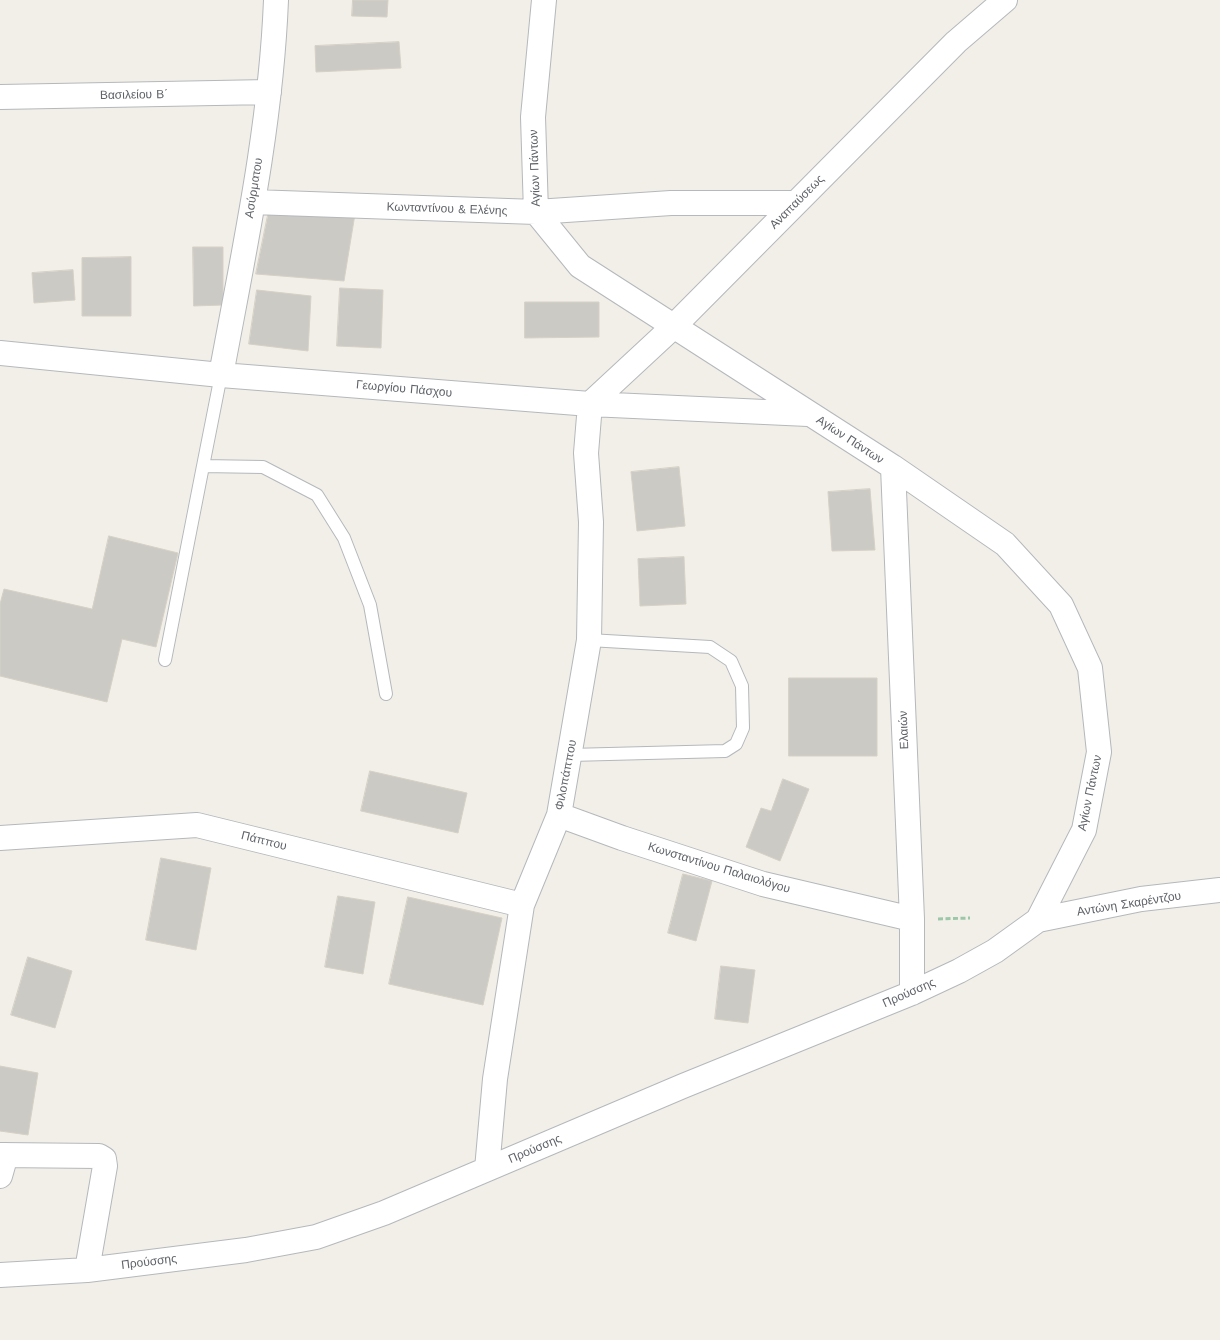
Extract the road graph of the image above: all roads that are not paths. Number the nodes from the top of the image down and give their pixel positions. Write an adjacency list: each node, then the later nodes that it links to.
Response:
1 (276, 0): 4 (street, Ασύρματου)
2 (544, 0): 8 (street, Αγίων Πάντων)
3 (1005, 0): 7 (street, Αναπαύσεως)
4 (269, 92): 5 (street, Βασιλείου Β΄); 6 (street, Ασύρματου)
5 (0, 97)
6 (253, 202): 8 (street, Κωνταντίνου & Ελένης); 11 (street, Ασύρματου)
7 (796, 203): 8 (street, Κωνταντίνου & Ελένης); 9 (street, Αναπαύσεως)
8 (536, 212): 9 (street, Αγίων Πάντων)
9 (673, 327): 12 (street, Αναπαύσεως); 13 (street, Αγίων Πάντων)
10 (0, 353): 11 (street, Γεωργίου Πάσχου)
11 (221, 375): 12 (street, Γεωργίου Πάσχου); 14 (lane)
12 (590, 404): 13 (street, Γεωργίου Πάσχου); 16 (street, Φιλοπάππου)
13 (809, 414): 15 (street, Αγίων Πάντων)
14 (203, 466): 17 (lane); 18 (lane)
15 (893, 468): 24 (street, Ελαιών); 25 (street, Αγίων Πάντων)
16 (589, 640): 19 (street, Φιλοπάππου); 19 (lane)
17 (165, 660)
18 (386, 694)
19 (570, 755): 20 (street, Φιλοπάππου)
20 (558, 815): 23 (street, Φιλοπάππου); 24 (street, Κωνσταντίνου Παλαιολόγου)
21 (0, 838): 23 (street, Πάππου)
22 (1220, 890): 25 (street, Αντώνη Σκαρέντζου)
23 (522, 905): 28 (street, Φιλοπάππου)
24 (912, 919): 26 (street, Ελαιών)
25 (1038, 920): 26 (street, Προύσσης)
26 (912, 993): 28 (street, Προύσσης)
27 (2, 1162): 29 (street)
28 (487, 1169): 29 (street, Προύσσης)
29 (87, 1270): 30 (street, Προύσσης)
30 (0, 1275)

